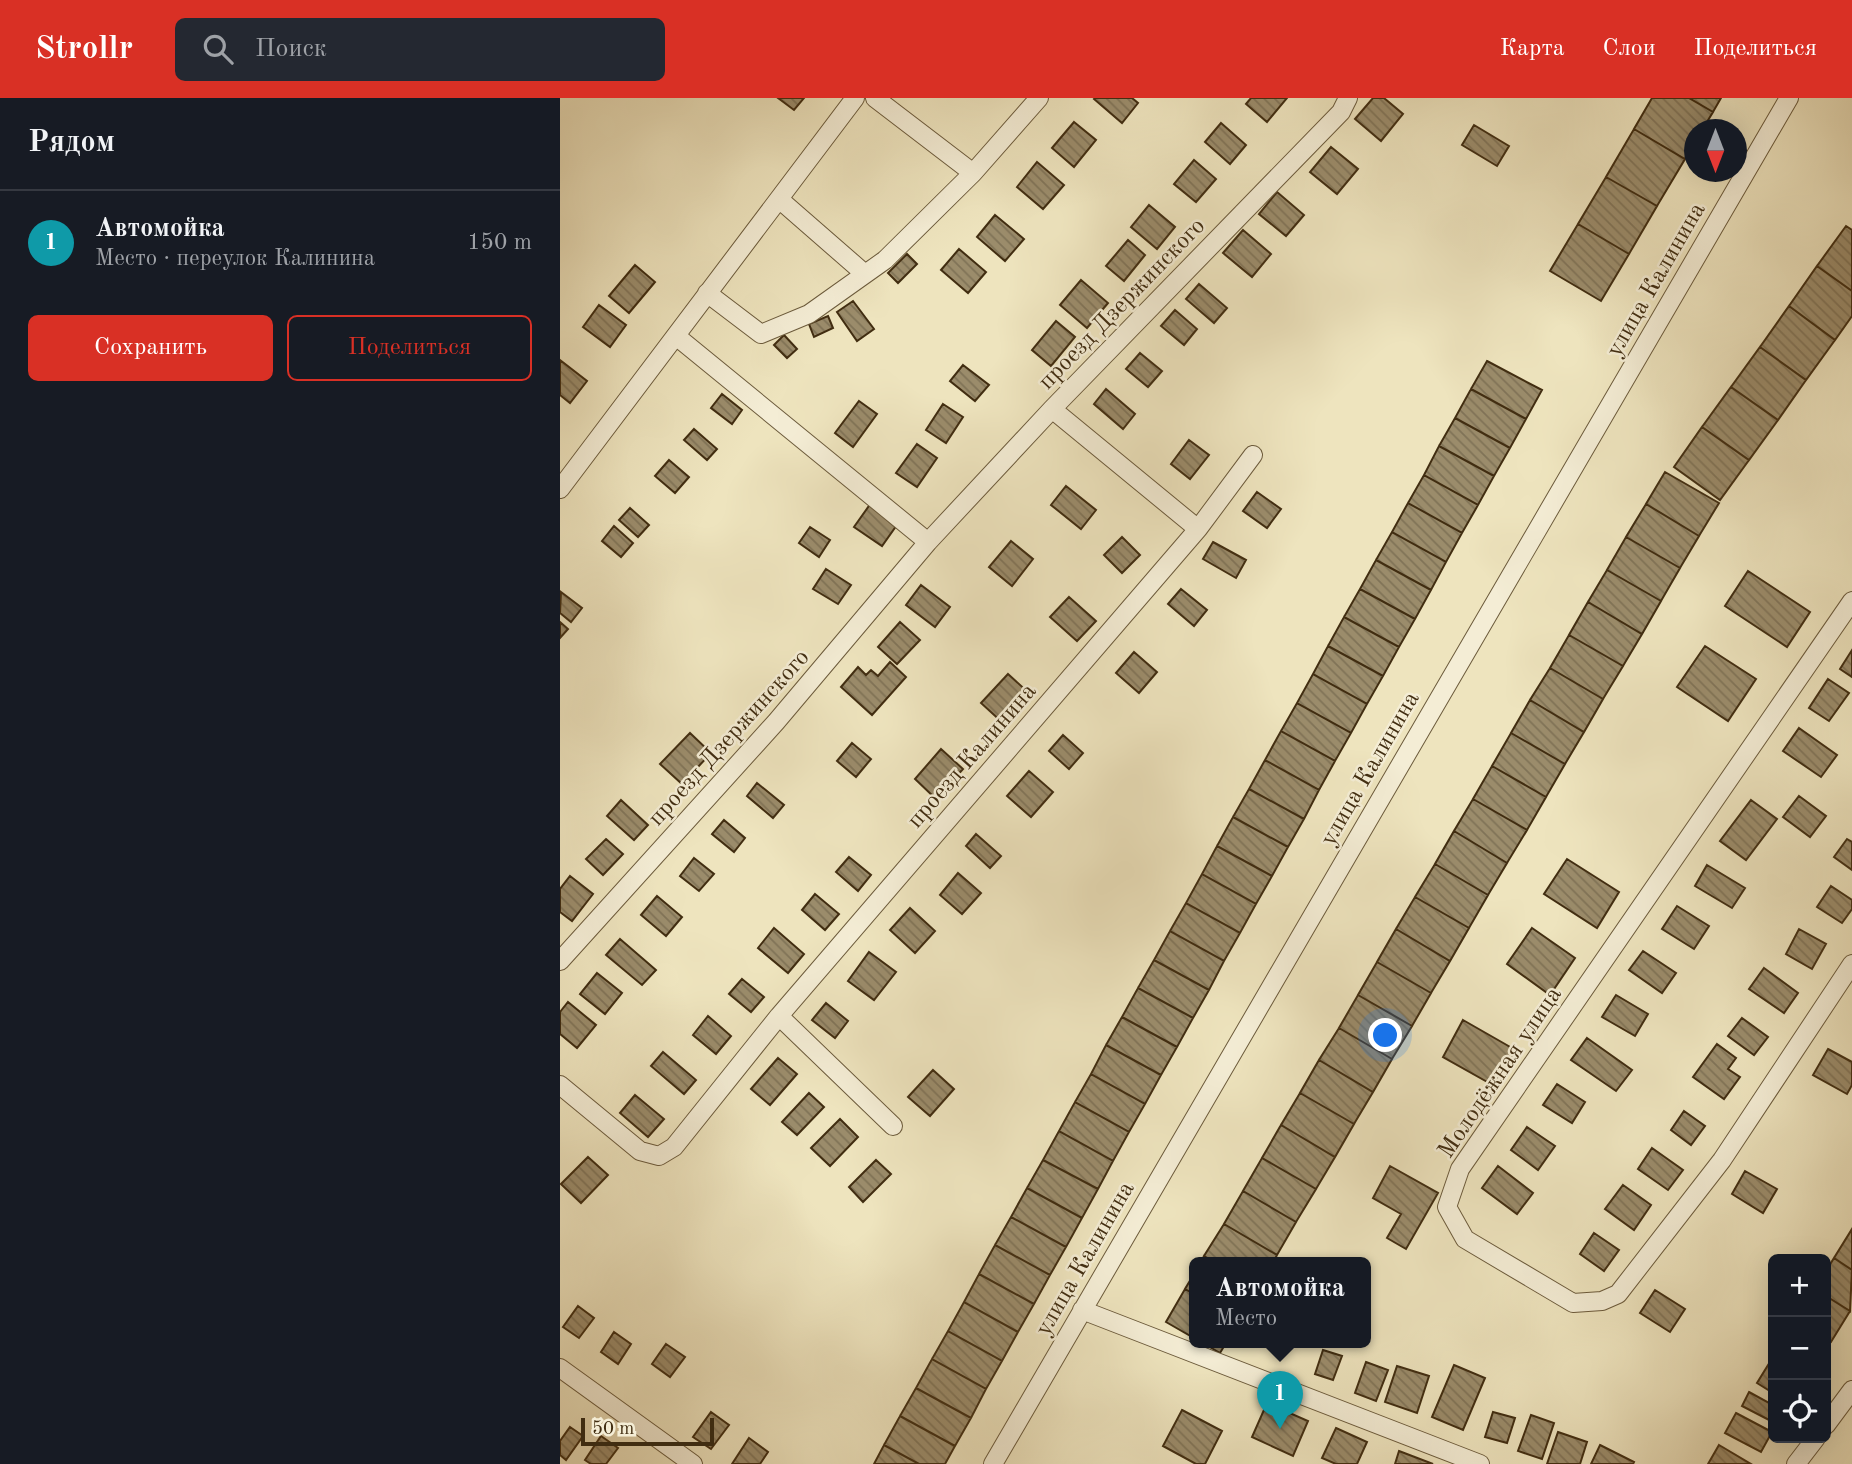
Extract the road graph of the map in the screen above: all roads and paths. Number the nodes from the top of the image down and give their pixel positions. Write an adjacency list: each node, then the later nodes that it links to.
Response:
1 (855, 98): 7 (street)
2 (875, 98): 6 (street)
3 (1040, 98): 6 (street)
4 (1348, 98): 11 (street, проезд Дзержинского)
5 (1789, 98): 22 (street, улица Калинина)
6 (973, 173): 8 (street)
7 (779, 199): 8 (street); 9 (street)
8 (864, 274): 9 (street)
9 (707, 293): 10 (street)
10 (676, 335): 13 (street); 15 (street)
11 (1052, 409): 14 (street); 15 (street, проезд Дзержинского)
12 (1253, 455): 14 (street, проезд Калинина)
13 (560, 489)
14 (1198, 529): 19 (street, проезд Калинина)
15 (928, 542): 17 (street, проезд Дзержинского)
16 (1852, 601): 18 (street, Молодёжная улица)
17 (560, 961)
18 (1852, 964)
19 (779, 1016): 20 (street, проезд Калинина); 21 (street)
20 (560, 1085)
21 (893, 1126)
22 (1082, 1310): 28 (street, улица Калинина); 29 (street)
23 (560, 1368): 27 (street)
24 (1852, 1391): 25 (street)
25 (1831, 1418)
26 (1812, 1443): 30 (street)
27 (694, 1464)
28 (993, 1464)
29 (1480, 1464)
30 (1796, 1464)

